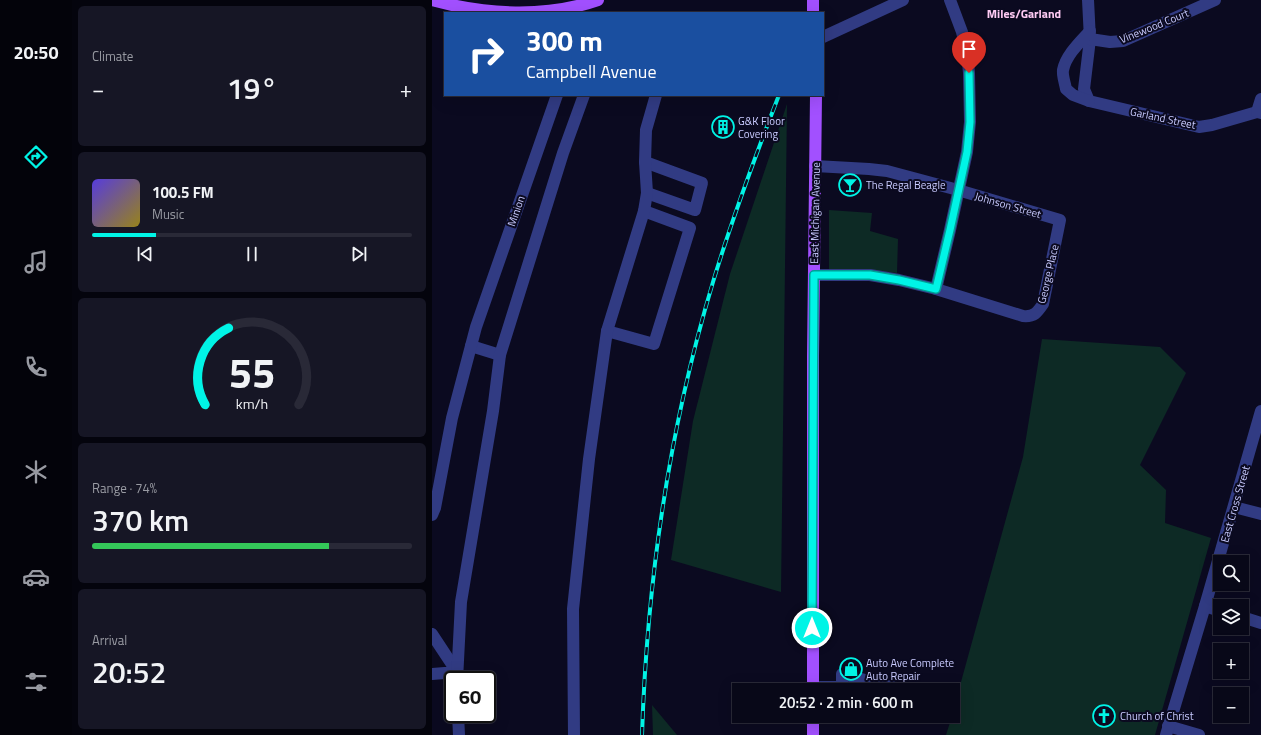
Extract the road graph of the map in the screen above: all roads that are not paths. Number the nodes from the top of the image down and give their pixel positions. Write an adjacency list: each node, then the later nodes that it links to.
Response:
1 (432, 0): 8 (main road)
2 (598, 0): 9 (main road)
3 (813, 0): 10 (main road, bridge)
4 (903, 0): 12 (street)
5 (950, 0): 22 (street)
6 (1088, 0): 11 (street)
7 (1215, 0): 11 (street, Vinewood Court)
8 (471, 4): 9 (main road)
9 (543, 12)
10 (813, 12)
11 (1090, 35): 18 (street); 18 (street, Garland Street)
12 (824, 37)
13 (557, 96): 29 (street, Minion)
14 (584, 96): 30 (street)
15 (656, 96): 20 (street)
16 (816, 96): 21 (main road, East Michigan Avenue)
17 (1261, 99): 19 (street)
18 (1089, 101): 19 (street, Garland Street)
19 (1259, 112)
20 (645, 162): 23 (street); 23 (street)
21 (815, 166): 22 (street, Johnson Street); 26 (main road, East Michigan Avenue)
22 (958, 190): 25 (street, Johnson Street); 27 (street)
23 (647, 192): 24 (street)
24 (644, 211): 28 (street); 28 (street)
25 (1060, 220): 27 (street, George Place)
26 (814, 275): 27 (street); 44 (main road, East Michigan Avenue)
27 (936, 289)
28 (607, 331): 51 (street)
29 (471, 346): 30 (street); 34 (street, Minion)
30 (500, 355): 41 (street)
31 (1261, 411): 32 (street, East Cross Street)
32 (1234, 507): 33 (street); 35 (street, East Cross Street)
33 (1261, 514)
34 (432, 515)
35 (1205, 606): 36 (street); 49 (street, East Cross Street)
36 (1213, 609)
37 (1249, 619): 38 (street)
38 (1261, 623)
39 (432, 634): 40 (street)
40 (454, 671)
41 (457, 671)
42 (432, 674): 43 (street)
43 (444, 675)
44 (813, 683)
45 (842, 683): 46 (street)
46 (877, 683)
47 (458, 723): 50 (street)
48 (813, 723): 52 (main road)
49 (1167, 730): 53 (street)
50 (458, 735)
51 (574, 735)
52 (813, 735)
53 (1199, 735)

